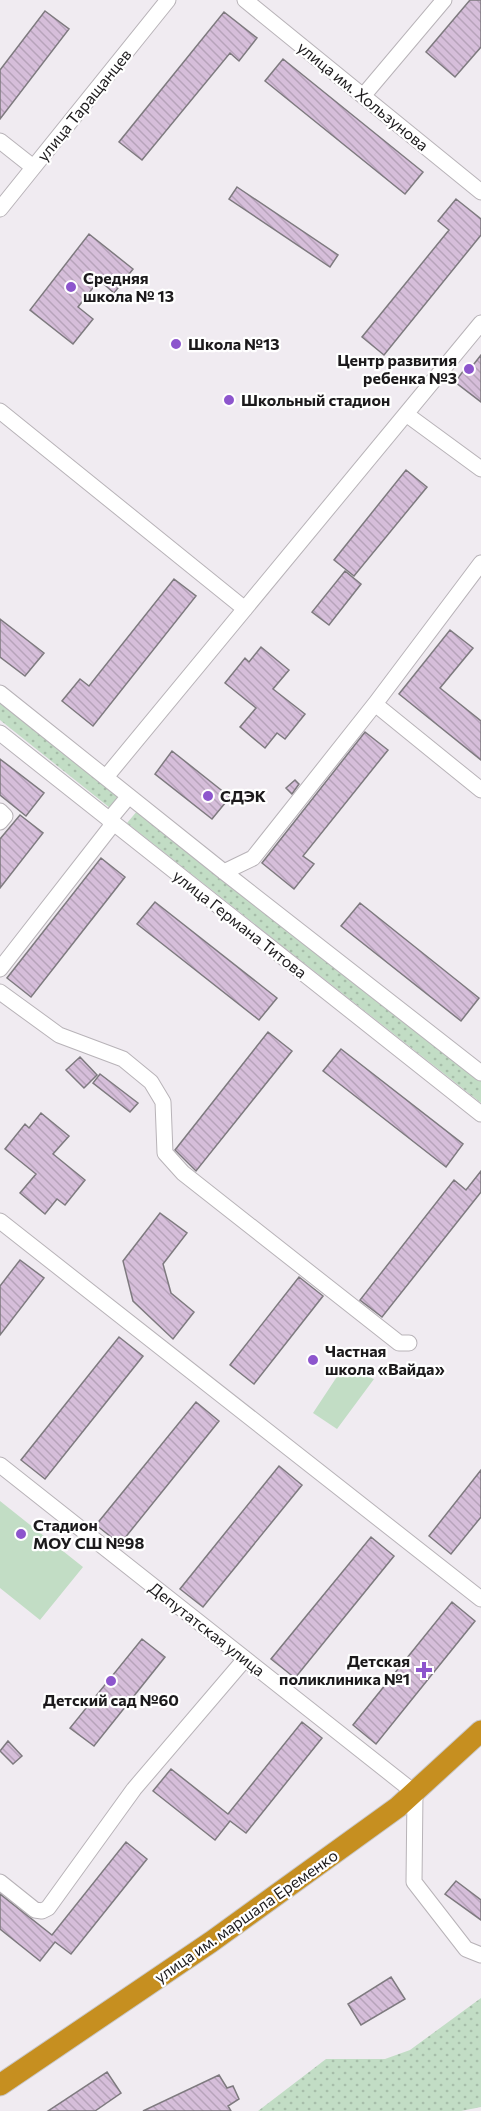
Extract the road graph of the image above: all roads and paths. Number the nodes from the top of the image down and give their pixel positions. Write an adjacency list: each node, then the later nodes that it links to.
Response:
1 (168, 0): 6 (street, улица Таращанцев)
2 (245, 0): 4 (street, улица им. Хользунова)
3 (444, 0): 4 (street)
4 (363, 96): 7 (street, улица им. Хользунова)
5 (0, 141): 6 (street)
6 (33, 167): 8 (street, улица Таращанцев)
7 (481, 192)
8 (0, 210)
9 (481, 322): 11 (street)
10 (0, 411): 14 (street)
11 (406, 414): 12 (street); 14 (street)
12 (481, 469)
13 (481, 563): 16 (street)
14 (245, 609): 18 (street)
15 (0, 693): 18 (street, улица Германа Титова)
16 (375, 704): 19 (street); 24 (street)
17 (0, 733): 23 (street, улица Германа Титова)
18 (106, 777): 20 (street, улица Германа Титова)
19 (481, 790)
20 (129, 796): 23 (street); 24 (street, улица Германа Титова)
21 (0, 812): 22 (street)
22 (0, 822)
23 (111, 822): 25 (street); 28 (street, улица Германа Титова)
24 (224, 872): 27 (street, улица Германа Титова)
25 (0, 969)
26 (0, 992): 30 (street)
27 (480, 1071)
28 (481, 1114)
29 (0, 1221): 32 (street)
30 (409, 1344)
31 (0, 1465): 33 (street, Депутатская улица)
32 (481, 1599)
33 (245, 1659): 35 (street, Депутатская улица); 36 (street)
34 (481, 1731): 35 (highway, улица им. маршала Еременко)
35 (414, 1793): 37 (street); 38 (highway, улица им. маршала Еременко)
36 (0, 1882)
37 (481, 1954)
38 (0, 2085)

